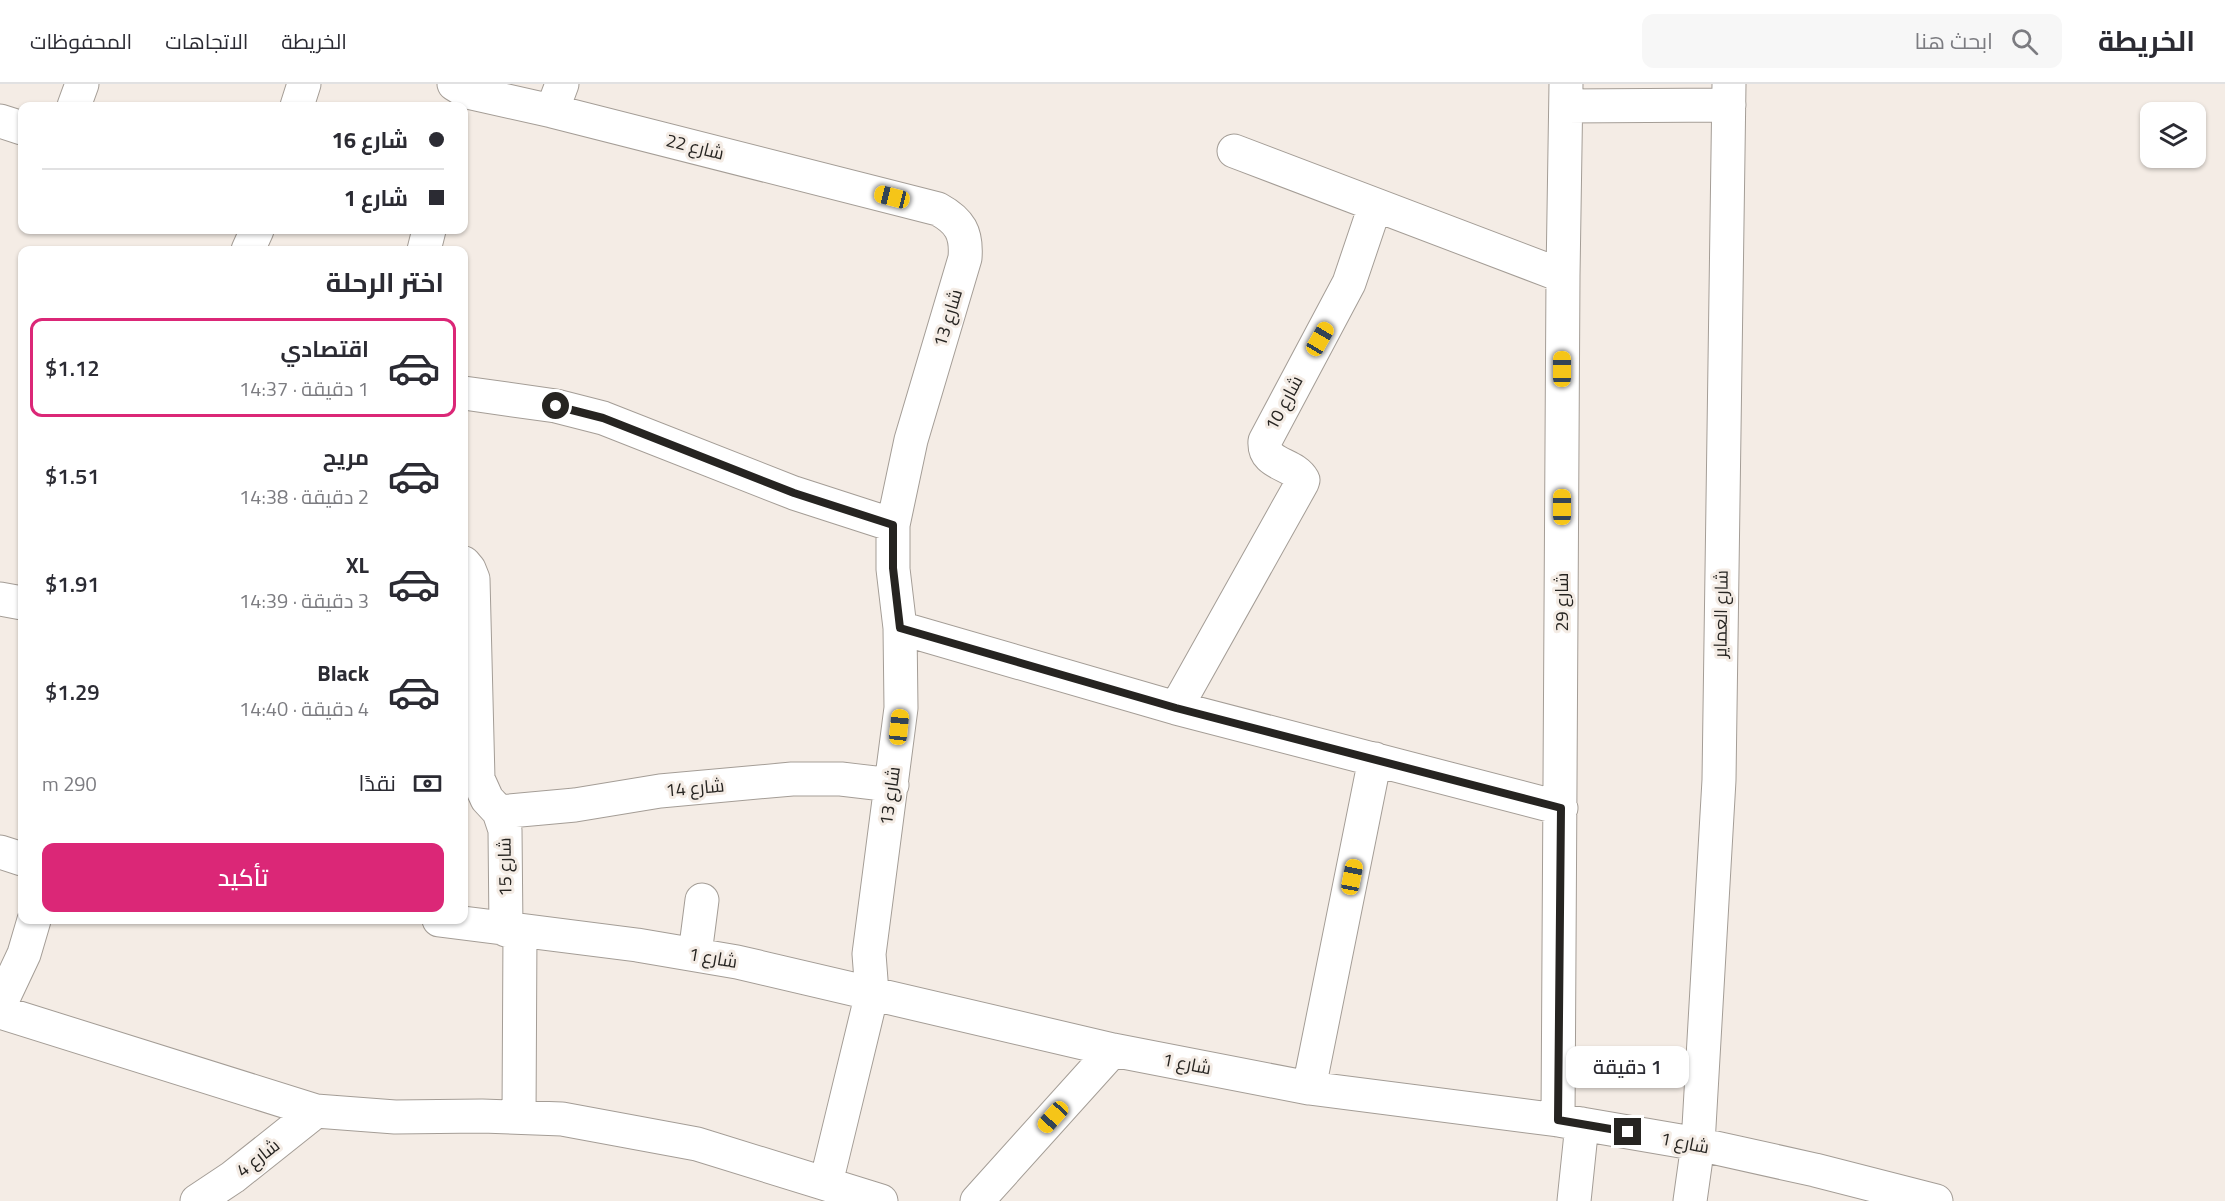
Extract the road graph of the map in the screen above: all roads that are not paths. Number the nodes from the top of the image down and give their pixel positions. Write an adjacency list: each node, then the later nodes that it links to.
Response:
1 (82, 84): 8 (street)
2 (304, 84): 9 (street)
3 (452, 84): 7 (street, شارع 22); 10 (street)
4 (1566, 95): 5 (street); 16 (street, شارع 29)
5 (1613, 95): 6 (street)
6 (1729, 95): 43 (street, شارع العماير)
7 (557, 98): 15 (street, شارع 22)
8 (75, 102)
9 (298, 102)
10 (448, 102)
11 (0, 121): 12 (street)
12 (18, 127)
13 (1234, 151): 14 (street)
14 (1375, 206): 16 (street); 23 (street, شارع 10)
15 (938, 209): 18 (street, شارع 13)
16 (1563, 276): 26 (street, شارع 29)
17 (468, 394): 18 (street)
18 (893, 525): 22 (street, شارع 13)
19 (468, 567): 27 (street, شارع 15)
20 (0, 598): 21 (street)
21 (18, 602)
22 (900, 628): 23 (street); 25 (street, شارع 13)
23 (1176, 708): 24 (street)
24 (1375, 759): 26 (street); 39 (street)
25 (892, 784): 27 (street, شارع 14); 35 (street, شارع 13)
26 (1561, 808): 42 (street, شارع 29)
27 (499, 812): 33 (street, شارع 15)
28 (0, 852): 29 (street)
29 (18, 858)
30 (702, 900): 34 (street)
31 (33, 924): 36 (street)
32 (468, 924): 33 (street, شارع 1)
33 (513, 930): 34 (street, شارع 1); 41 (street, شارع 15)
34 (695, 954): 35 (street, شارع 1)
35 (872, 993): 38 (street, شارع 1); 44 (street, شارع 13)
36 (0, 1005)
37 (0, 1011): 40 (street)
38 (1113, 1050): 39 (street, شارع 1); 47 (street)
39 (1310, 1088): 42 (street, شارع 1)
40 (316, 1111): 41 (street); 45 (street, شارع 4)
41 (519, 1117): 44 (street)
42 (1570, 1122): 43 (street, شارع 1); 48 (street, شارع 29)
43 (1698, 1144): 49 (street, شارع العماير); 50 (street, شارع 1)
44 (826, 1183): 46 (street)
45 (197, 1201)
46 (881, 1201)
47 (977, 1201)
48 (1575, 1201)
49 (1690, 1201)
50 (1936, 1201)

